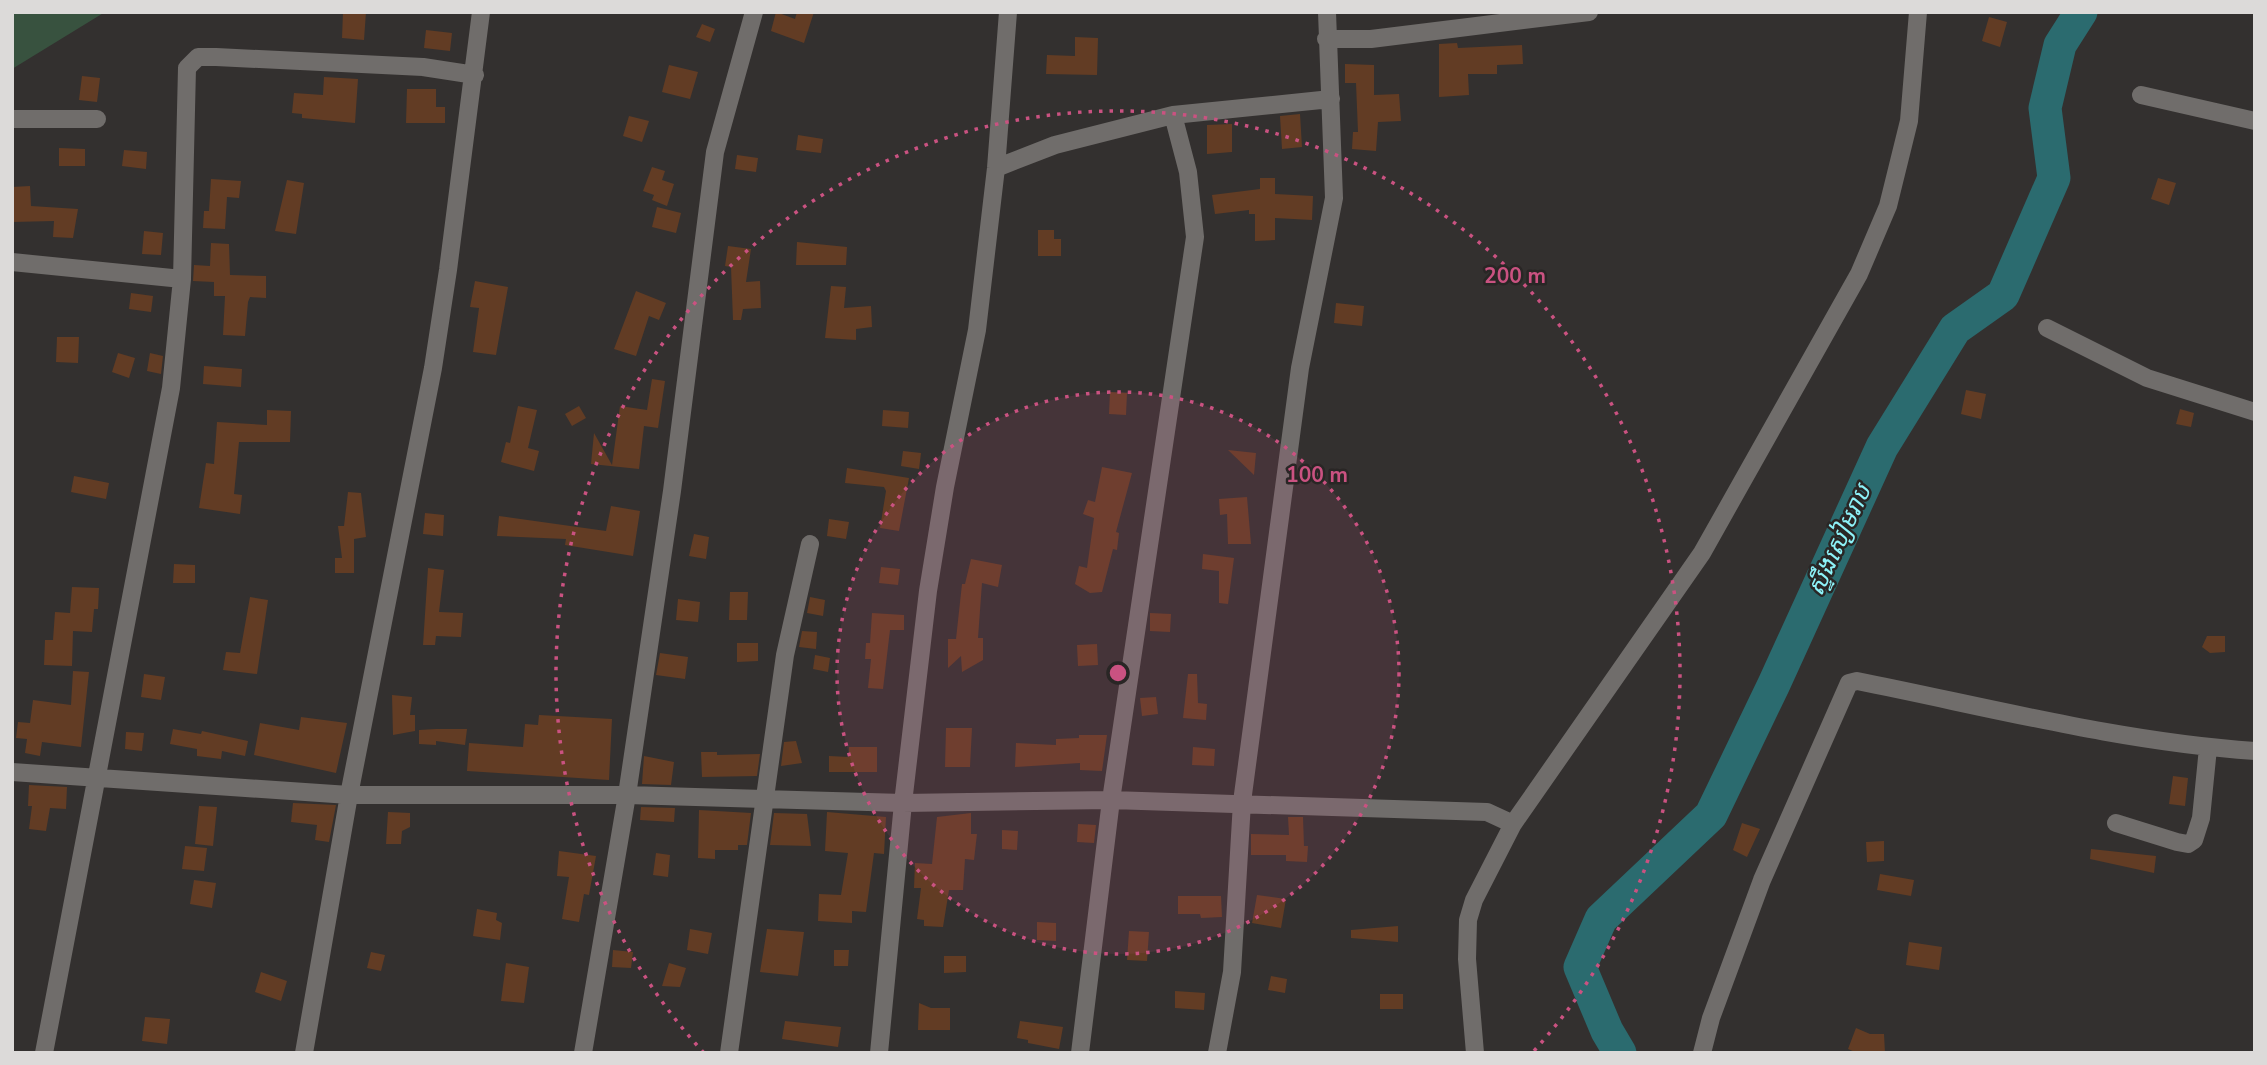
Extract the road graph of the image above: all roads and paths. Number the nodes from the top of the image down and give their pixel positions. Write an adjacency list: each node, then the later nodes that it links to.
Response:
1 (481, 12): 8 (street)
2 (754, 12): 26 (street)
3 (1008, 12): 15 (street)
4 (1327, 12): 7 (street)
5 (1589, 12): 7 (street)
6 (1919, 12): 32 (street)
7 (1326, 39): 10 (street)
8 (475, 75): 17 (street); 25 (street)
9 (2140, 95): 14 (street)
10 (1331, 99): 11 (street); 29 (street)
11 (1173, 115): 15 (street); 28 (street)
12 (97, 119): 13 (street)
13 (12, 120)
14 (2255, 121)
15 (996, 168): 30 (street)
16 (12, 262): 17 (street)
17 (182, 279): 24 (street)
18 (2047, 328): 19 (street)
19 (2255, 412)
20 (810, 544): 27 (street)
21 (2208, 748): 22 (street); 31 (street); 41 (street)
22 (2255, 751)
23 (12, 772): 24 (street)
24 (97, 779): 25 (street); 33 (street)
25 (349, 794): 26 (street); 34 (street)
26 (627, 795): 27 (street); 35 (street)
27 (765, 799): 30 (street); 36 (street)
28 (1111, 800): 29 (street); 30 (street); 38 (street)
29 (1242, 802): 32 (street); 39 (street)
30 (902, 803): 37 (street)
31 (2116, 823)
32 (1513, 824): 40 (street)
33 (44, 1053)
34 (304, 1053)
35 (583, 1053)
36 (729, 1053)
37 (878, 1053)
38 (1080, 1053)
39 (1217, 1053)
40 (1475, 1053)
41 (1702, 1053)

